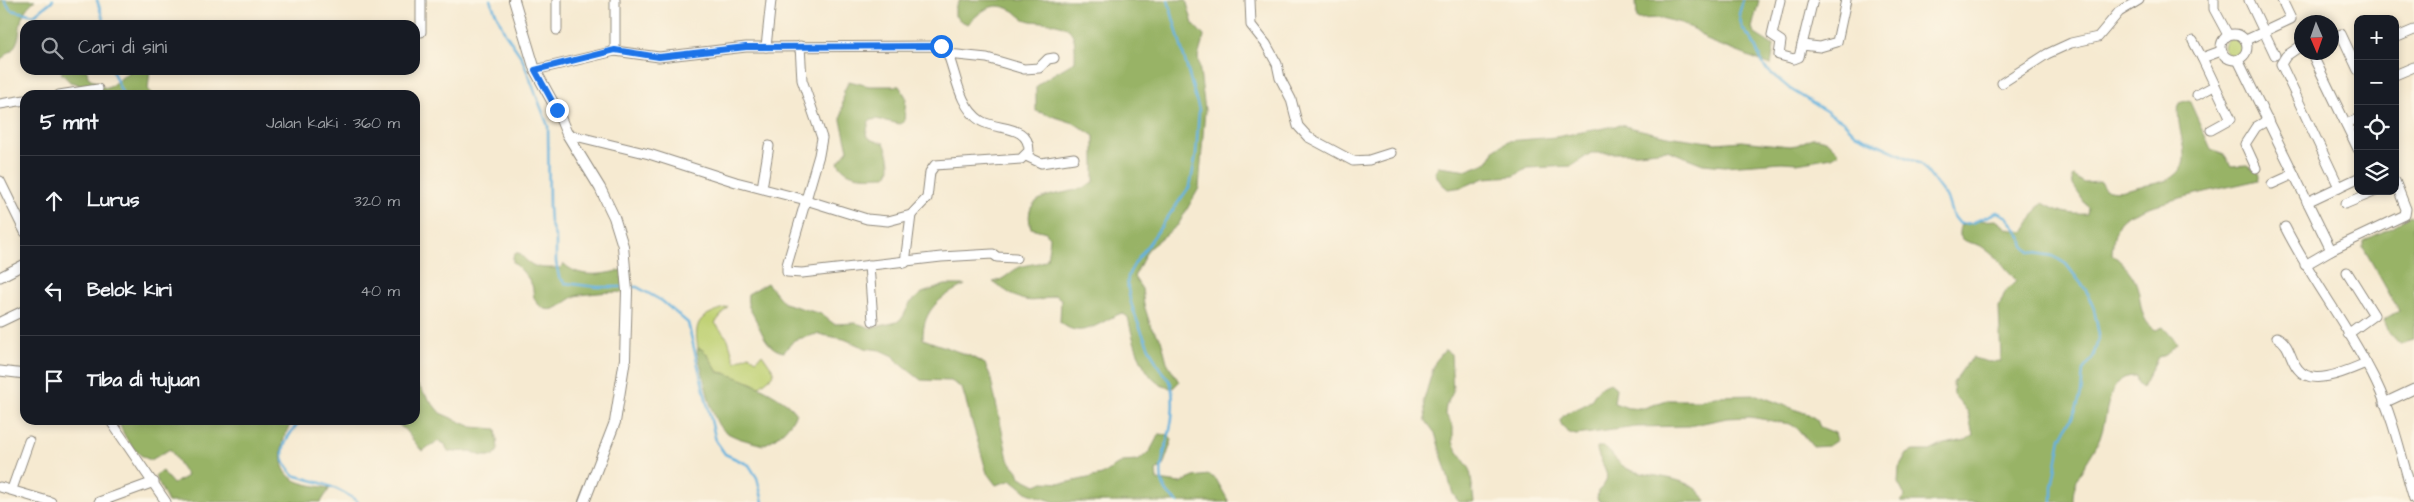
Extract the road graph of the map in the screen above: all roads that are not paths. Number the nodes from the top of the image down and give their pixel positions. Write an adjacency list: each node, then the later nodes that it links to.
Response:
1 (421, 0): 16 (street)
2 (514, 0): 37 (street)
3 (557, 0): 14 (street)
4 (615, 0): 26 (street)
5 (771, 0): 25 (street)
6 (1250, 0): 53 (street)
7 (1780, 0): 23 (street)
8 (1813, 0): 23 (street)
9 (1846, 0): 23 (street)
10 (2139, 0): 39 (street)
11 (2214, 0): 19 (street)
12 (2249, 0): 17 (street)
13 (2282, 0): 17 (street)
14 (557, 30)
15 (2414, 30): 20 (street)
16 (421, 32)
17 (2264, 32): 21 (street); 30 (street)
18 (2341, 34): 31 (street)
19 (2228, 35): 21 (street); 28 (street)
20 (2399, 36)
21 (2246, 40): 34 (street)
22 (2194, 41): 33 (street)
23 (1802, 45)
24 (800, 46): 25 (street); 29 (street); 65 (street)
25 (766, 47): 26 (street)
26 (615, 50): 37 (street)
27 (2294, 50): 61 (street)
28 (2221, 51): 33 (street); 34 (street)
29 (948, 54): 32 (street); 54 (street)
30 (2275, 55)
31 (2354, 55)
32 (1054, 58)
33 (2202, 58): 40 (street)
34 (2238, 60): 46 (street)
35 (2316, 60): 48 (street)
36 (2414, 67): 38 (street)
37 (538, 69): 50 (street)
38 (2399, 73)
39 (2002, 83)
40 (2214, 86): 43 (street); 49 (street)
41 (98, 89): 42 (street)
42 (92, 90)
43 (2197, 95)
44 (20, 101): 45 (street)
45 (0, 104)
46 (2268, 120): 56 (street); 57 (street)
47 (2354, 120): 48 (street)
48 (2346, 124): 51 (street)
49 (2211, 130)
50 (566, 134): 62 (street); 98 (street)
51 (2354, 141)
52 (769, 146): 62 (street)
53 (1391, 153)
54 (1026, 156): 55 (street); 68 (street)
55 (1074, 158)
56 (2256, 168)
57 (2294, 174): 60 (street); 66 (street)
58 (2354, 180): 61 (street)
59 (0, 181): 69 (street)
60 (2272, 184)
61 (2339, 187): 66 (street)
62 (762, 188): 65 (street)
63 (2399, 192): 71 (street)
64 (2366, 195): 67 (street)
65 (806, 200): 68 (street); 74 (street)
66 (2308, 202): 71 (street)
67 (2345, 204)
68 (911, 215): 73 (street)
69 (20, 222)
70 (2286, 227): 75 (street)
71 (2331, 250): 75 (street)
72 (1016, 258): 73 (street)
73 (905, 263): 74 (street)
74 (869, 265): 80 (street)
75 (2304, 265): 82 (street)
76 (20, 267): 78 (street)
77 (2347, 272): 82 (street)
78 (0, 277)
79 (20, 312): 81 (street)
80 (873, 321)
81 (0, 322)
82 (2348, 334): 84 (street)
83 (2277, 337): 84 (street)
84 (2366, 363): 88 (street)
85 (0, 371): 86 (street)
86 (20, 373)
87 (2414, 390): 88 (street)
88 (2384, 403): 94 (street)
89 (114, 425): 91 (street)
90 (29, 441): 93 (street)
91 (154, 482): 96 (street); 97 (street)
92 (0, 487): 93 (street)
93 (12, 489): 95 (street)
94 (2414, 498)
95 (51, 502)
96 (98, 502)
97 (166, 502)
98 (584, 502)

